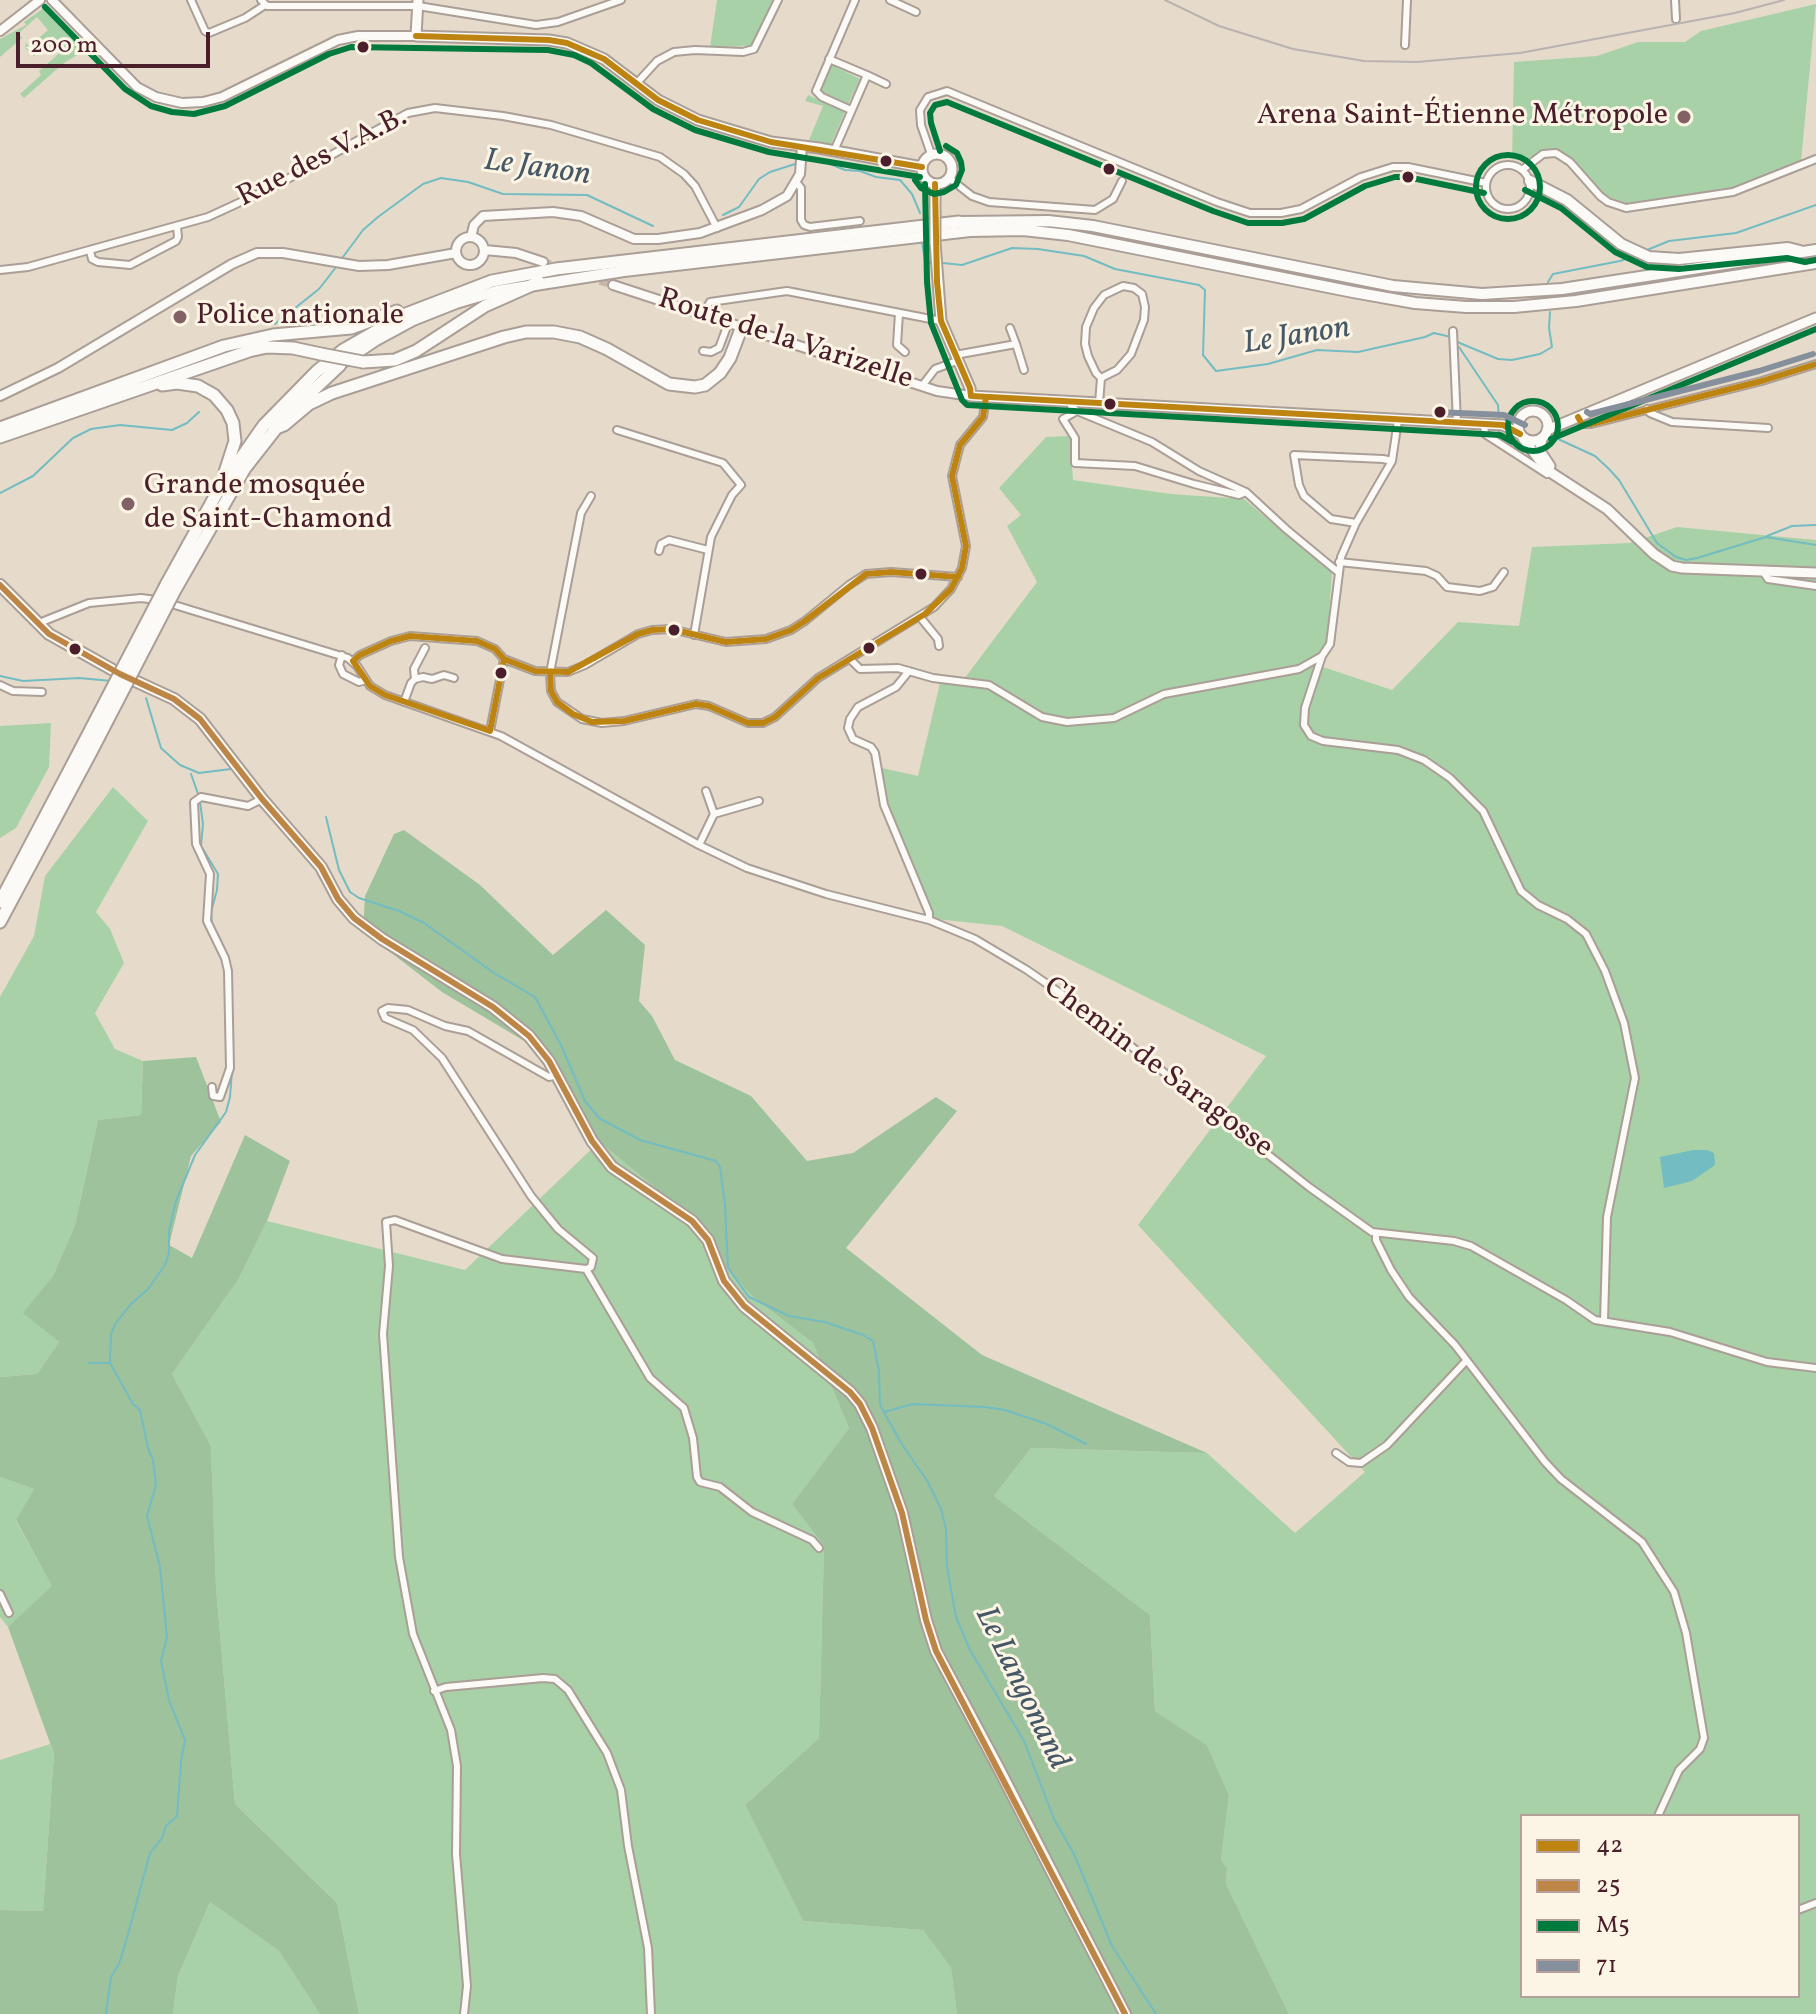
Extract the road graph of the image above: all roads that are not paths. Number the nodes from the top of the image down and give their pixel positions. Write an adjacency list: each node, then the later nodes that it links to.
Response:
1 (40, 0): 14 (street)
2 (52, 0): 15 (street)
3 (191, 0): 10 (street)
4 (621, 0): 11 (street)
5 (778, 0): 19 (street)
6 (855, 0): 17 (street)
7 (890, 0): 12 (street)
8 (1407, 0): 16 (street)
9 (1675, 0): 13 (street)
10 (263, 3): 11 (street)
11 (418, 3): 15 (main road)
12 (916, 12)
13 (1676, 19)
14 (0, 31)
15 (416, 36): 19 (main road)
16 (1405, 45)
17 (829, 59): 18 (street); 21 (street)
18 (867, 75): 20 (street); 21 (street)
19 (636, 84): 22 (main road)
20 (886, 84)
21 (851, 110): 23 (street)
22 (802, 146): 23 (main road); 31 (street)
23 (834, 151): 26 (main road)
24 (931, 154): 26 (main road); 28 (main road); 32 (street)
25 (1816, 159): 27 (street)
26 (922, 167): 33 (main road)
27 (1522, 170): 30 (street); 32 (street)
28 (949, 178): 29 (street); 33 (main road)
29 (1122, 181)
30 (1530, 181): 32 (street); 41 (main road)
31 (796, 182): 34 (street); 37 (street)
32 (1486, 183)
33 (935, 184): 52 (main road, bridge)
34 (860, 221)
35 (959, 222): 41 (main road); 48 (highway)
36 (177, 227): 37 (street, Rue des V.A.B.); 40 (street, Rue des V.A.B.); 40 (street, Rue des V.A.B.)
37 (717, 228): 38 (street)
38 (471, 237): 39 (street); 42 (street)
39 (485, 250): 42 (street); 43 (street)
40 (90, 251): 45 (street, Rue des V.A.B.)
41 (1811, 251)
42 (456, 253): 67 (street)
43 (543, 262)
44 (1816, 263): 46 (main road)
45 (0, 270)
46 (539, 282): 62 (main road); 66 (highway, bridge)
47 (613, 285): 50 (street, Route de la Varizelle)
48 (466, 289): 80 (highway); 90 (highway)
49 (899, 313): 50 (street); 52 (street); 59 (street)
50 (702, 315): 53 (street, Route de la Varizelle)
51 (1816, 318): 75 (main road)
52 (941, 321): 60 (main road)
53 (728, 324): 55 (street, Route de la Varizelle); 58 (street)
54 (1010, 328): 57 (street)
55 (741, 329): 65 (street, Route de la Varizelle); 82 (highway)
56 (1453, 333): 78 (street)
57 (1016, 344): 60 (street); 63 (street)
58 (703, 351)
59 (905, 352)
60 (955, 359): 65 (street); 68 (main road)
61 (1816, 364): 72 (street)
62 (340, 365): 82 (highway)
63 (1024, 370)
64 (1101, 378): 64 (street); 71 (street)
65 (922, 386): 68 (street, Route de la Varizelle)
66 (142, 388): 84 (highway); 90 (highway)
67 (0, 396)
68 (971, 396): 69 (main road, Route de la Varizelle)
69 (986, 397): 70 (main road, Route de la Varizelle); 101 (street)
70 (1070, 401): 71 (main road, Route de la Varizelle); 73 (street)
71 (1099, 403): 77 (main road, Route de la Varizelle)
72 (1647, 409): 75 (street); 81 (street)
73 (1077, 411): 91 (street); 91 (street)
74 (1545, 417): 75 (main road); 76 (main road); 85 (main road)
75 (1578, 417): 85 (main road)
76 (1519, 418): 79 (main road); 85 (main road)
77 (1398, 420): 78 (main road, Route de la Varizelle); 88 (street)
78 (1457, 423): 79 (main road, Route de la Varizelle)
79 (1494, 425): 85 (main road); 89 (street)
80 (0, 428)
81 (1768, 428)
82 (274, 429): 104 (highway)
83 (617, 430): 94 (street)
84 (0, 437)
85 (1533, 439): 89 (main road)
86 (1284, 453): 87 (street)
87 (1294, 455): 88 (street); 93 (street)
88 (1392, 461): 93 (street)
89 (1572, 488): 97 (main road)
90 (218, 491): 104 (highway)
91 (1246, 492): 98 (street)
92 (591, 496): 116 (street)
93 (1356, 523): 96 (street)
94 (708, 550): 95 (street); 107 (street)
95 (659, 551)
96 (1339, 562): 98 (street); 99 (street)
97 (1762, 570): 100 (main road); 103 (street)
98 (1338, 572): 111 (street)
99 (1504, 572)
100 (1816, 573)
101 (958, 577): 105 (street); 107 (street)
102 (0, 585): 106 (main road)
103 (1816, 586)
104 (170, 588): 124 (highway, bridge)
105 (920, 617): 108 (street); 113 (street)
106 (39, 626): 110 (street); 126 (main road)
107 (694, 635): 116 (street)
108 (939, 646)
109 (425, 648): 118 (street)
110 (342, 655): 114 (street); 119 (street, Chemin de Saragosse)
111 (1322, 656): 115 (street); 137 (street)
112 (504, 659): 114 (street); 116 (street); 123 (street)
113 (851, 660): 115 (street); 116 (street)
114 (353, 661): 119 (street)
115 (909, 671): 131 (street)
116 (550, 673)
117 (454, 678): 118 (street)
118 (415, 679): 122 (street)
119 (366, 680): 122 (street, Chemin de Saragosse)
120 (0, 685): 121 (street)
121 (42, 692)
122 (404, 702): 123 (street, Chemin de Saragosse)
123 (490, 731): 129 (street, Chemin de Saragosse)
124 (85, 752): 130 (highway); 132 (highway)
125 (706, 791): 128 (street)
126 (262, 799): 133 (main road); 134 (street)
127 (759, 801): 128 (street)
128 (714, 814): 129 (street)
129 (699, 845): 131 (street, Chemin de Saragosse)
130 (0, 902)
131 (929, 920): 135 (street, Chemin de Saragosse)
132 (0, 922)
133 (558, 1075): 136 (street); 148 (main road)
134 (212, 1087)
135 (1376, 1233): 137 (street); 138 (street)
136 (586, 1269): 141 (street); 144 (street)
137 (1604, 1321): 139 (street)
138 (1465, 1362): 140 (street); 145 (street)
139 (1816, 1368)
140 (1336, 1453)
141 (819, 1548)
142 (0, 1594): 143 (street)
143 (9, 1613)
144 (434, 1691): 146 (street); 147 (street)
145 (1659, 1814)
146 (464, 2014)
147 (651, 2014)
148 (1125, 2014)

